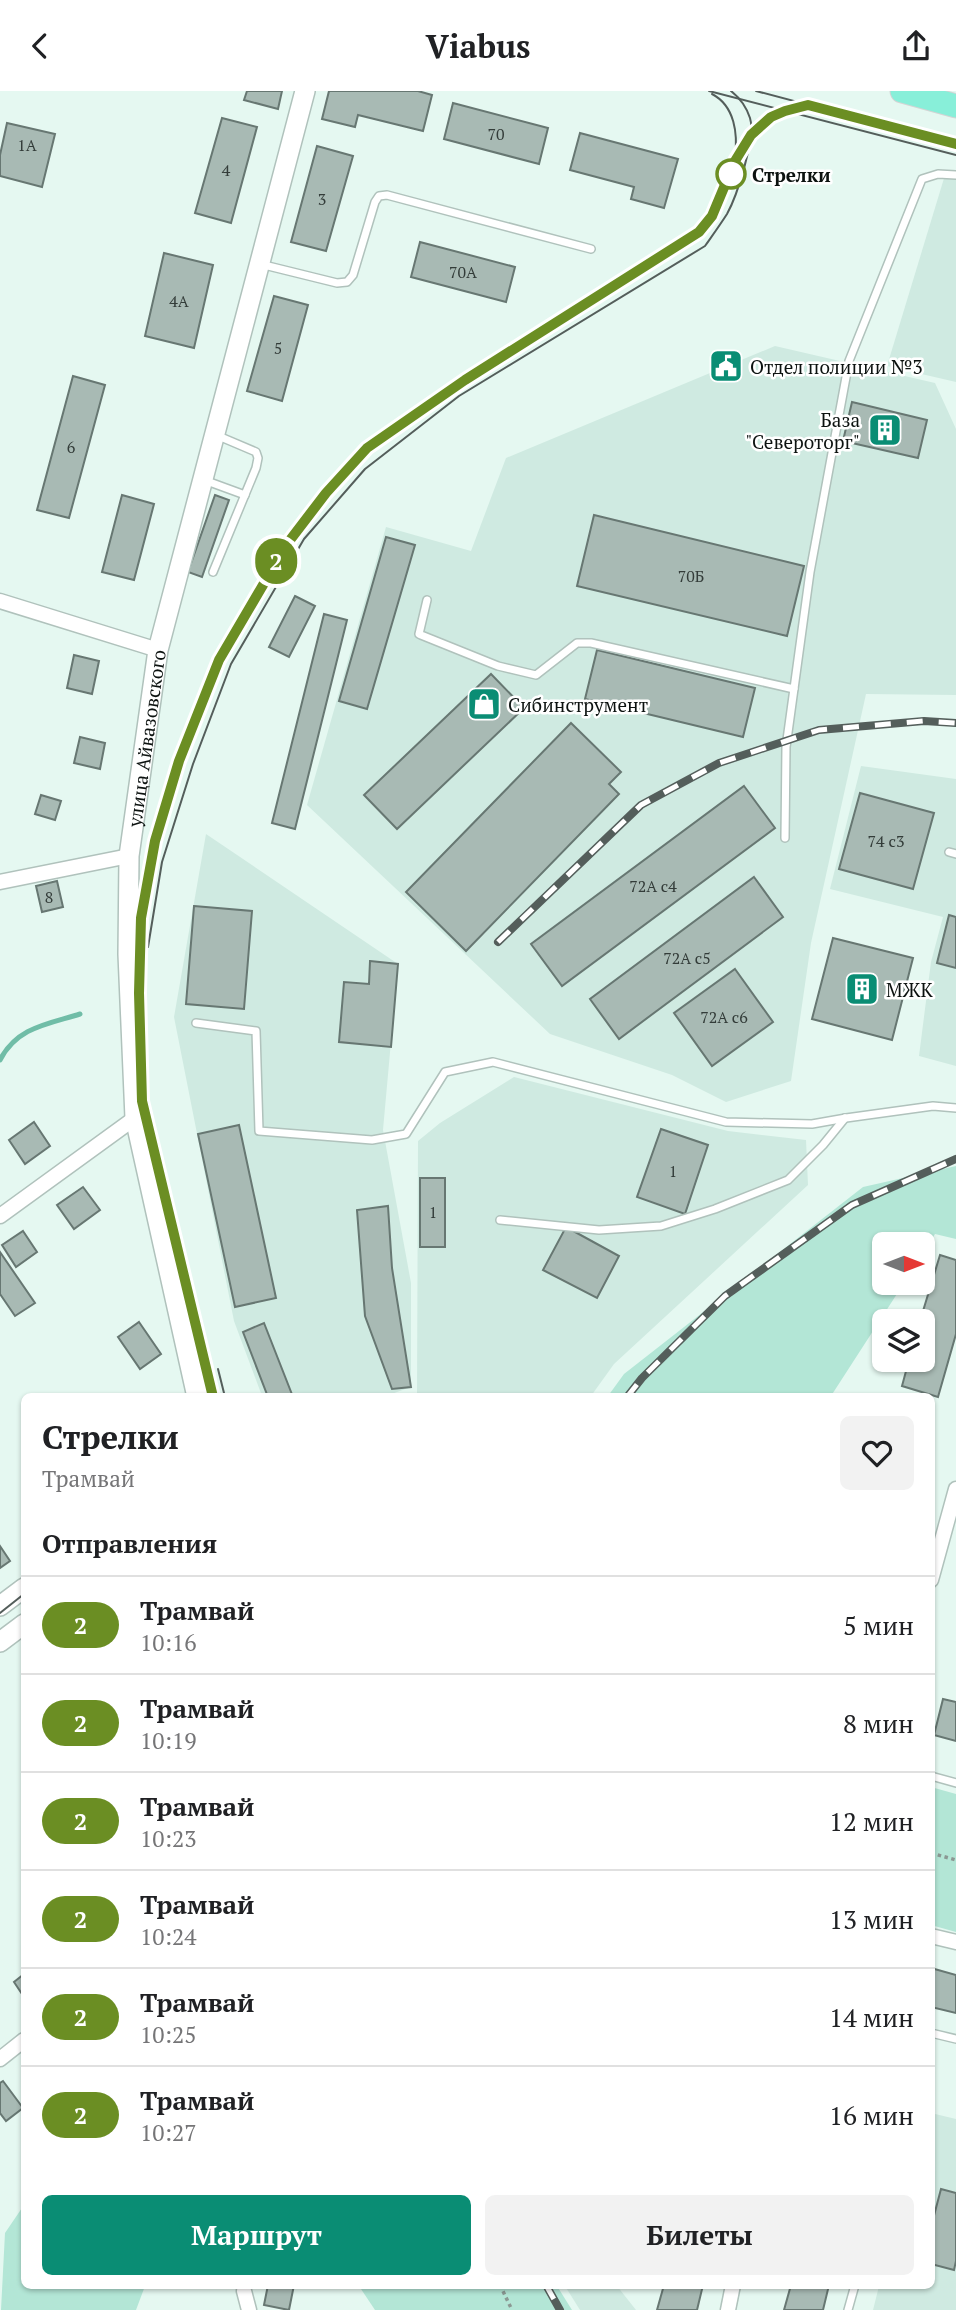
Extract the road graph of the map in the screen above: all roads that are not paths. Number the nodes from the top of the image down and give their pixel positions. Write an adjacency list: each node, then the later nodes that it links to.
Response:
1 (305, 91): 6 (street, улица Айвазовского)
2 (902, 91): 3 (main road)
3 (956, 106)
4 (956, 175): 14 (lane)
5 (591, 249): 6 (lane)
6 (260, 264): 7 (street, улица Айвазовского)
7 (215, 434): 8 (street, улица Айвазовского); 9 (lane)
8 (203, 480): 9 (lane); 13 (street, улица Айвазовского)
9 (245, 495): 10 (lane)
10 (213, 572)
11 (427, 600): 14 (lane)
12 (0, 601): 13 (street)
13 (158, 650): 16 (street, улица Айвазовского)
14 (794, 689): 15 (lane)
15 (785, 838)
16 (129, 856): 17 (street); 20 (street, улица Айвазовского)
17 (0, 882)
18 (196, 1023): 21 (lane)
19 (956, 1108): 21 (lane)
20 (135, 1118): 22 (street); 24 (street, улица Айвазовского)
21 (846, 1118): 23 (lane)
22 (0, 1216)
23 (500, 1220)
24 (196, 1393)
25 (956, 1489): 26 (street)
26 (935, 1565)
27 (21, 1590): 28 (street)
28 (0, 1606)
29 (21, 1626): 30 (street)
30 (0, 1641)
31 (935, 1777): 32 (lane)
32 (956, 1783)
33 (935, 1937): 34 (street)
34 (956, 1942)
35 (935, 2033): 36 (lane)
36 (956, 2039)
37 (21, 2042): 38 (street)
38 (0, 2059)
39 (732, 2289): 43 (street)
40 (854, 2289): 44 (lane)
41 (244, 2291): 42 (street)
42 (249, 2310)
43 (728, 2310)
44 (848, 2310)

